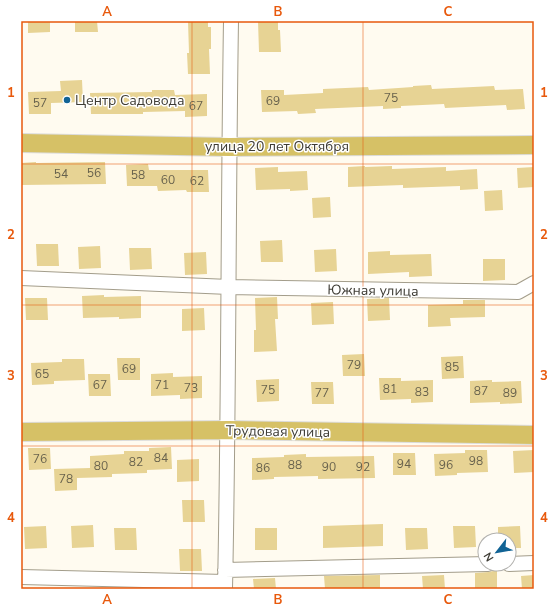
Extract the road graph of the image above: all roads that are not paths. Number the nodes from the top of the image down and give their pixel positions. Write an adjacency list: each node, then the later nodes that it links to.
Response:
1 (231, 21): 4 (street)
2 (21, 143): 4 (main road, улица 20 лет Октября)
3 (534, 145): 4 (main road, улица 20 лет Октября)
4 (229, 147): 7 (street)
5 (21, 278): 7 (street, Южная улица)
6 (534, 283): 7 (street, Южная улица)
7 (229, 287): 8 (street)
8 (228, 430): 9 (main road, Трудовая улица); 10 (main road, Трудовая улица); 15 (street)
9 (21, 432)
10 (534, 435)
11 (534, 563): 12 (street)
12 (517, 564)
13 (477, 565): 15 (street)
14 (21, 577): 15 (street)
15 (225, 580)

